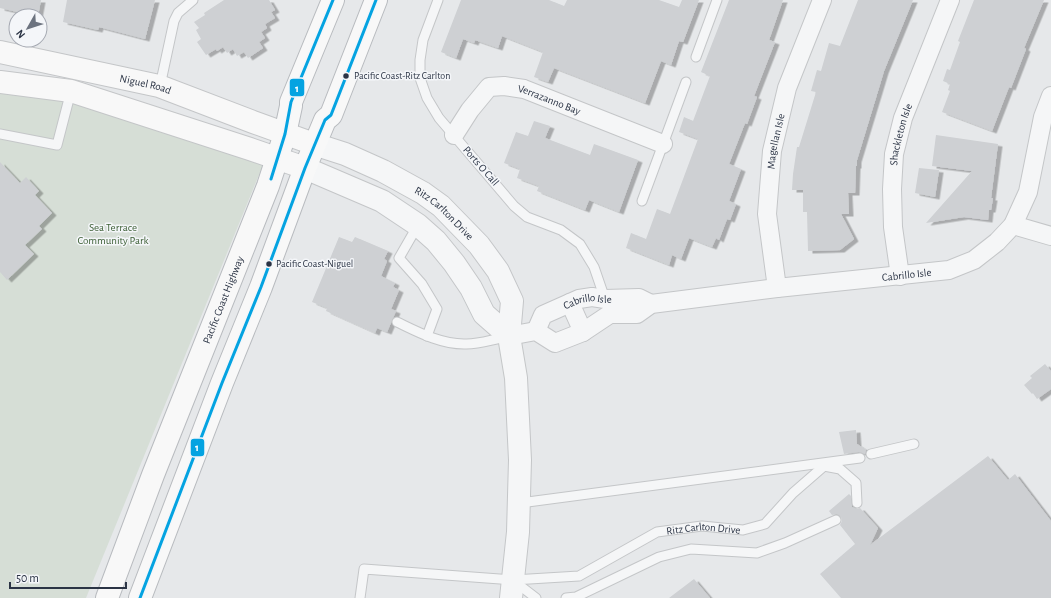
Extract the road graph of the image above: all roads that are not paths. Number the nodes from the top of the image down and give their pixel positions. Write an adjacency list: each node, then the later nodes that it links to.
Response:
1 (193, 0): 12 (lane)
2 (376, 0): 18 (main road)
3 (438, 0): 17 (lane, Ports O Call)
4 (717, 0): 9 (lane)
5 (822, 0): 27 (street, Magellan Isle)
6 (950, 0): 26 (street, Shackleton Isle)
7 (329, 1): 16 (main road, Pacific Coast Highway)
8 (0, 52): 12 (main road, Niguel Road)
9 (696, 57)
10 (0, 82): 13 (main road)
11 (686, 82): 19 (lane)
12 (160, 86): 16 (main road, Niguel Road)
13 (71, 91): 15 (lane); 20 (main road)
14 (1051, 96): 24 (street, Cabrillo Isle)
15 (0, 134)
16 (285, 134): 18 (main road, Niguel Road); 20 (main road, Pacific Coast Highway)
17 (454, 135): 19 (street, Verrazanno Bay); 29 (lane, Ports O Call)
18 (314, 144): 21 (main road); 34 (street, Ritz Carlton Drive)
19 (663, 144): 22 (lane)
20 (277, 158): 21 (main road); 43 (main road, Pacific Coast Highway)
21 (305, 168): 23 (street); 42 (main road)
22 (642, 201)
23 (418, 224): 33 (lane); 34 (street)
24 (1013, 226): 25 (street); 26 (street, Cabrillo Isle)
25 (1051, 236)
26 (900, 276): 27 (street, Cabrillo Isle)
27 (777, 288): 29 (street, Cabrillo Isle)
28 (570, 303): 29 (street, Cabrillo Isle); 31 (street, Cabrillo Isle); 32 (street)
29 (607, 307): 32 (street, Cabrillo Isle)
30 (397, 322): 33 (lane)
31 (536, 331): 32 (street, Cabrillo Isle); 34 (street)
32 (583, 332)
33 (427, 336): 34 (lane)
34 (509, 336): 38 (street, Ritz Carlton Drive)
35 (914, 444): 36 (lane)
36 (871, 454)
37 (860, 458): 38 (lane)
38 (520, 503): 41 (street, Ritz Carlton Drive)
39 (857, 503): 41 (lane, Ritz Carlton Drive)
40 (836, 520): 46 (lane, Ritz Carlton Drive)
41 (512, 589): 44 (lane); 45 (lane)
42 (144, 591)
43 (107, 598)
44 (360, 598)
45 (536, 598)
46 (566, 598)

